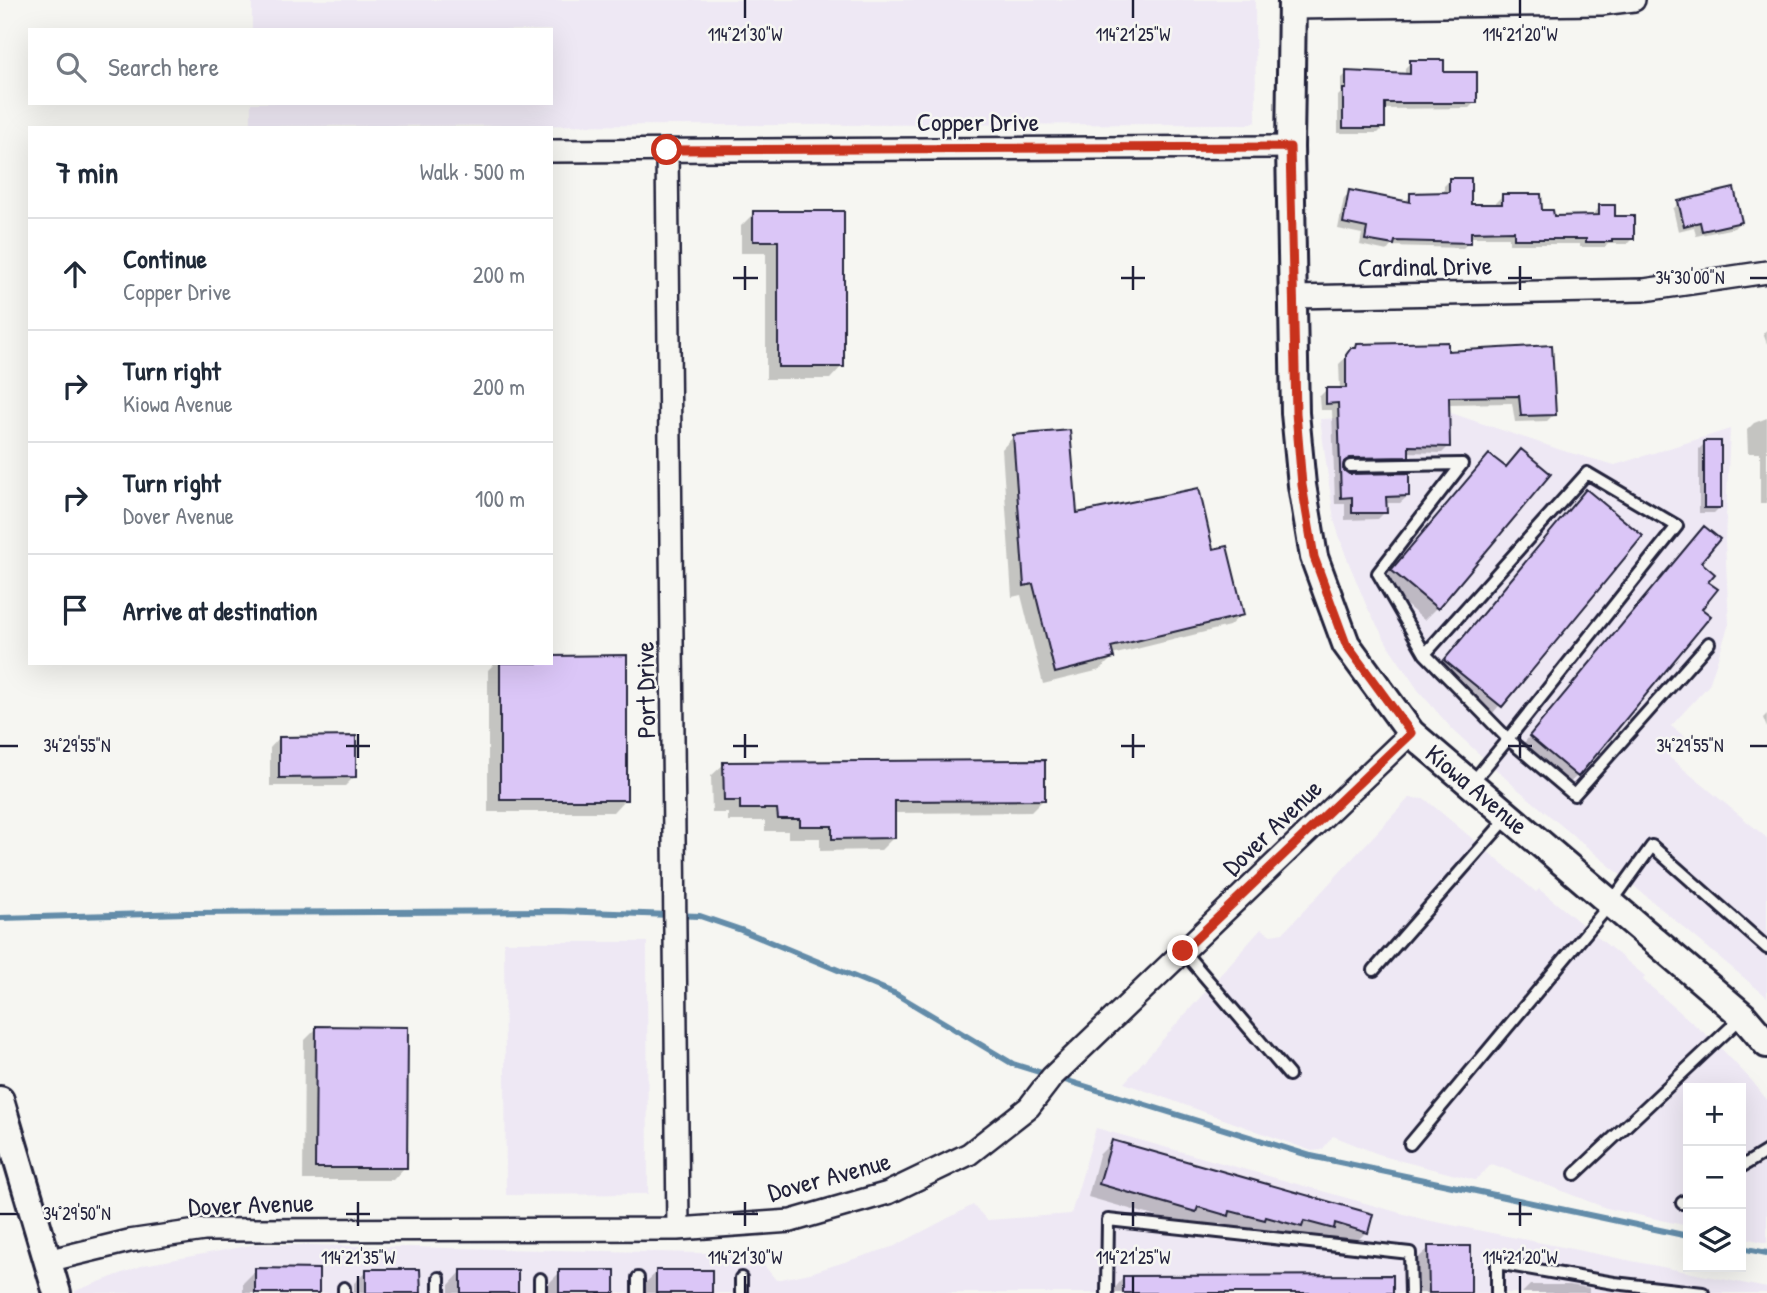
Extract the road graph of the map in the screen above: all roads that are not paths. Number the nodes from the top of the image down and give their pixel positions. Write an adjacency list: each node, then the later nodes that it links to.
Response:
1 (1634, 0): 2 (street)
2 (1292, 4): 3 (street, Kiowa Avenue)
3 (1290, 147): 4 (street, Copper Drive); 7 (street, Kiowa Avenue)
4 (667, 150): 5 (street, Copper Drive); 27 (street, Port Drive)
5 (553, 151)
6 (1767, 272): 7 (street, Cardinal Drive)
7 (1293, 297): 11 (street, Kiowa Avenue)
8 (1350, 466): 10 (lane)
9 (1709, 643): 12 (lane)
10 (1425, 654): 12 (lane); 12 (lane)
11 (1411, 733): 13 (street, Kiowa Avenue); 17 (street, Dover Avenue)
12 (1508, 739): 13 (lane)
13 (1471, 784): 14 (street, Kiowa Avenue)
14 (1509, 816): 15 (street, Kiowa Avenue); 18 (lane)
15 (1611, 903): 16 (lane); 19 (street, Kiowa Avenue); 23 (lane)
16 (1767, 948)
17 (1183, 951): 21 (lane); 27 (street, Dover Avenue)
18 (1374, 970)
19 (1743, 1016): 20 (street, Kiowa Avenue); 26 (lane)
20 (1767, 1044)
21 (1289, 1075)
22 (0, 1100): 28 (street)
23 (1410, 1144)
24 (1767, 1150): 25 (lane)
25 (1746, 1164)
26 (1575, 1174)
27 (678, 1229): 28 (street, Dover Avenue)
28 (47, 1261): 34 (street)
29 (439, 1278): 35 (lane)
30 (638, 1278): 37 (lane)
31 (741, 1278): 38 (lane)
32 (540, 1279): 36 (lane)
33 (1614, 1288): 41 (lane); 42 (lane)
34 (57, 1293)
35 (439, 1293)
36 (540, 1293)
37 (638, 1293)
38 (741, 1293)
39 (1107, 1293): 40 (lane)
40 (1411, 1293)
41 (1497, 1293)
42 (1703, 1293)

